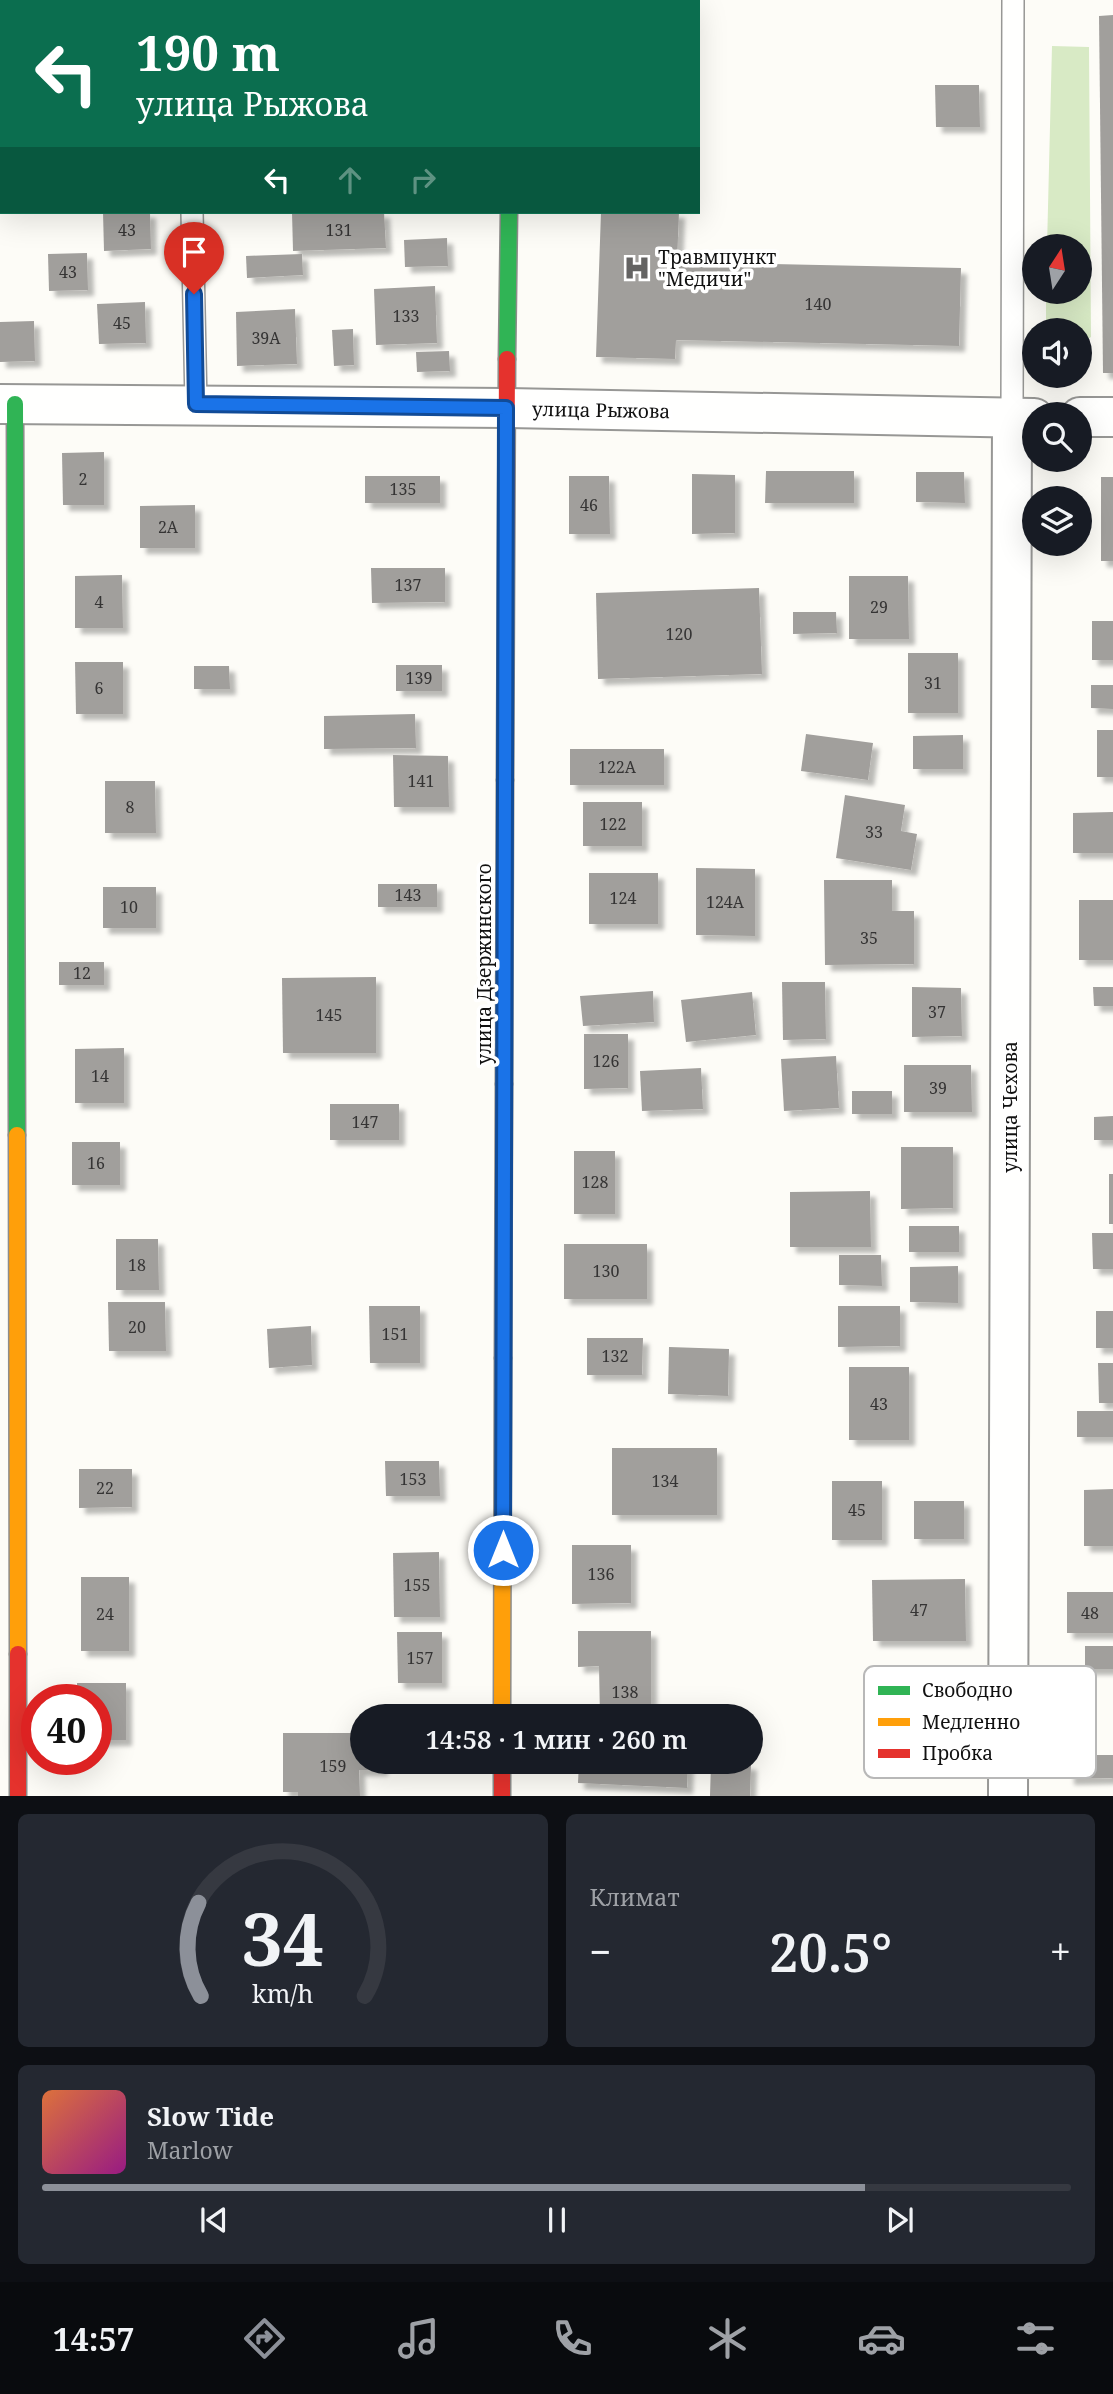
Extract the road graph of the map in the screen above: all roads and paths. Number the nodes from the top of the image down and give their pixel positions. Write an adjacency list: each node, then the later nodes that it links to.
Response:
1 (1013, 0): 4 (lane)
2 (192, 214): 6 (lane)
3 (509, 214): 7 (street, улица Дзержинского)
4 (1023, 402)
5 (7, 404): 6 (street, улица Рыжова); 16 (street)
6 (196, 404): 7 (street, улица Рыжова)
7 (506, 408): 10 (street, улица Рыжова); 13 (street, улица Дзержинского)
8 (1092, 417): 9 (street)
9 (1113, 417)
10 (1022, 418)
11 (1022, 472): 12 (street, улица Чехова)
12 (1009, 1666)
13 (502, 1704)
14 (502, 1774): 17 (street)
15 (1008, 1778): 18 (street, улица Чехова)
16 (18, 1796)
17 (502, 1796)
18 (1008, 1796)

